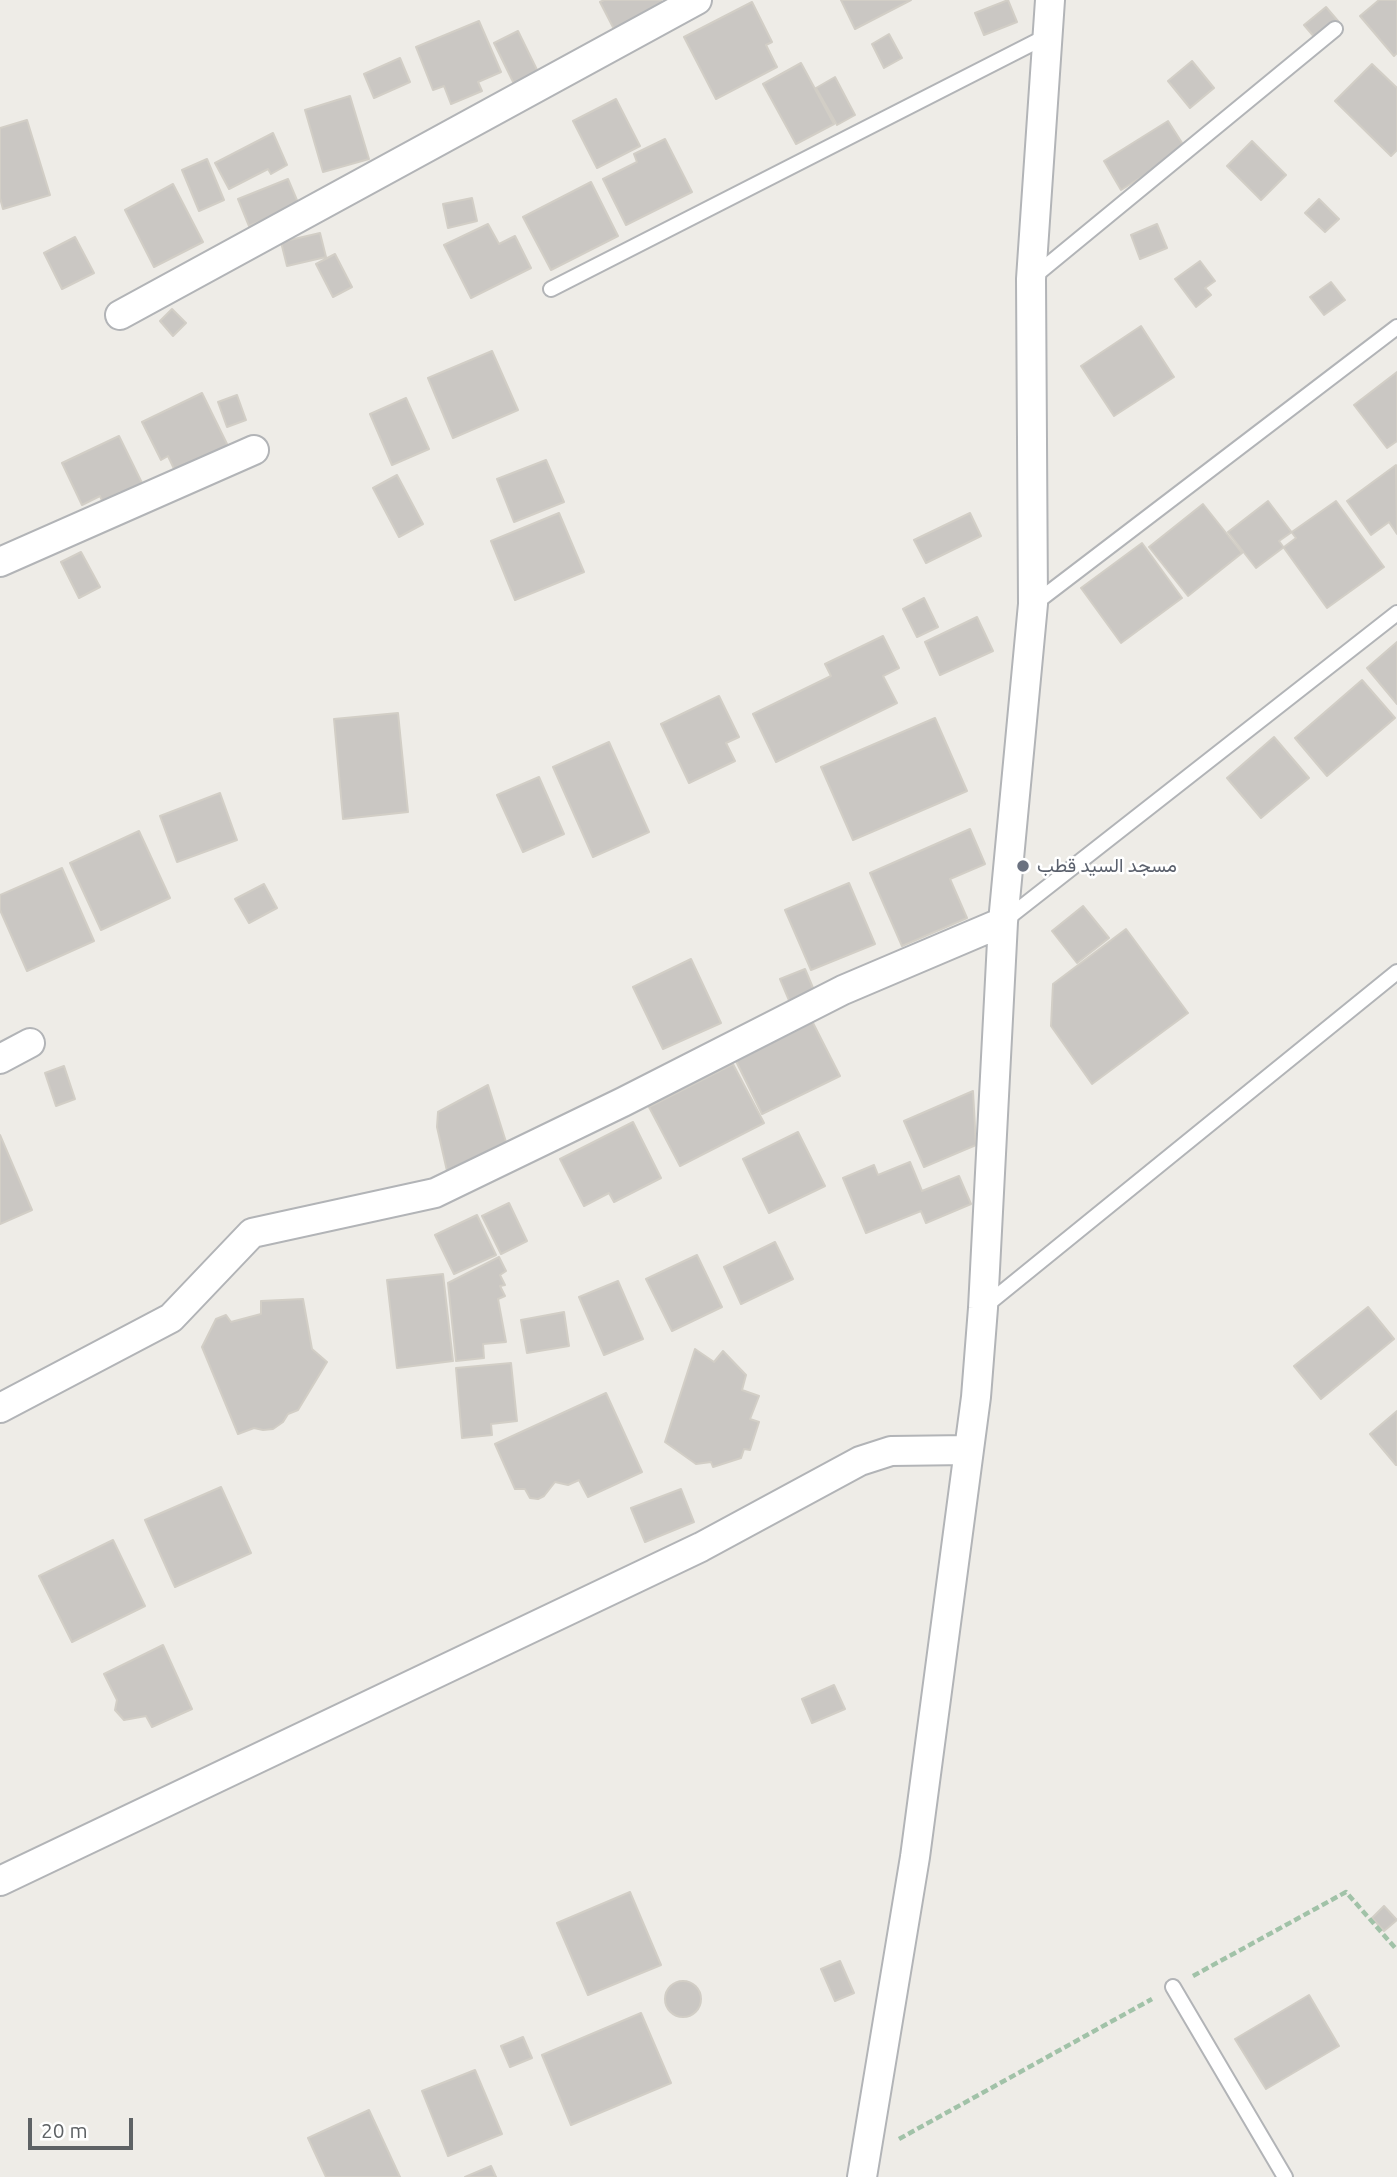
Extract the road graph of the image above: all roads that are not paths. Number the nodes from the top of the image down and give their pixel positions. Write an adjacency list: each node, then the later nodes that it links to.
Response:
1 (696, 0): 7 (street)
2 (1050, 0): 4 (street)
3 (1335, 29): 5 (lane)
4 (1049, 35): 5 (street); 6 (lane)
5 (1031, 279): 11 (street)
6 (551, 289)
7 (120, 315)
8 (1397, 327): 11 (lane)
9 (254, 450): 10 (street)
10 (0, 562)
11 (1032, 604): 13 (street)
12 (1397, 613): 13 (lane)
13 (1003, 922): 17 (street); 18 (street)
14 (1397, 972): 17 (lane)
15 (30, 1043): 16 (street)
16 (0, 1059)
17 (983, 1308): 19 (street)
18 (0, 1408)
19 (968, 1450): 20 (street); 22 (street)
20 (0, 1881)
21 (1173, 1987): 23 (lane)
22 (864, 2168)
23 (1285, 2177)

